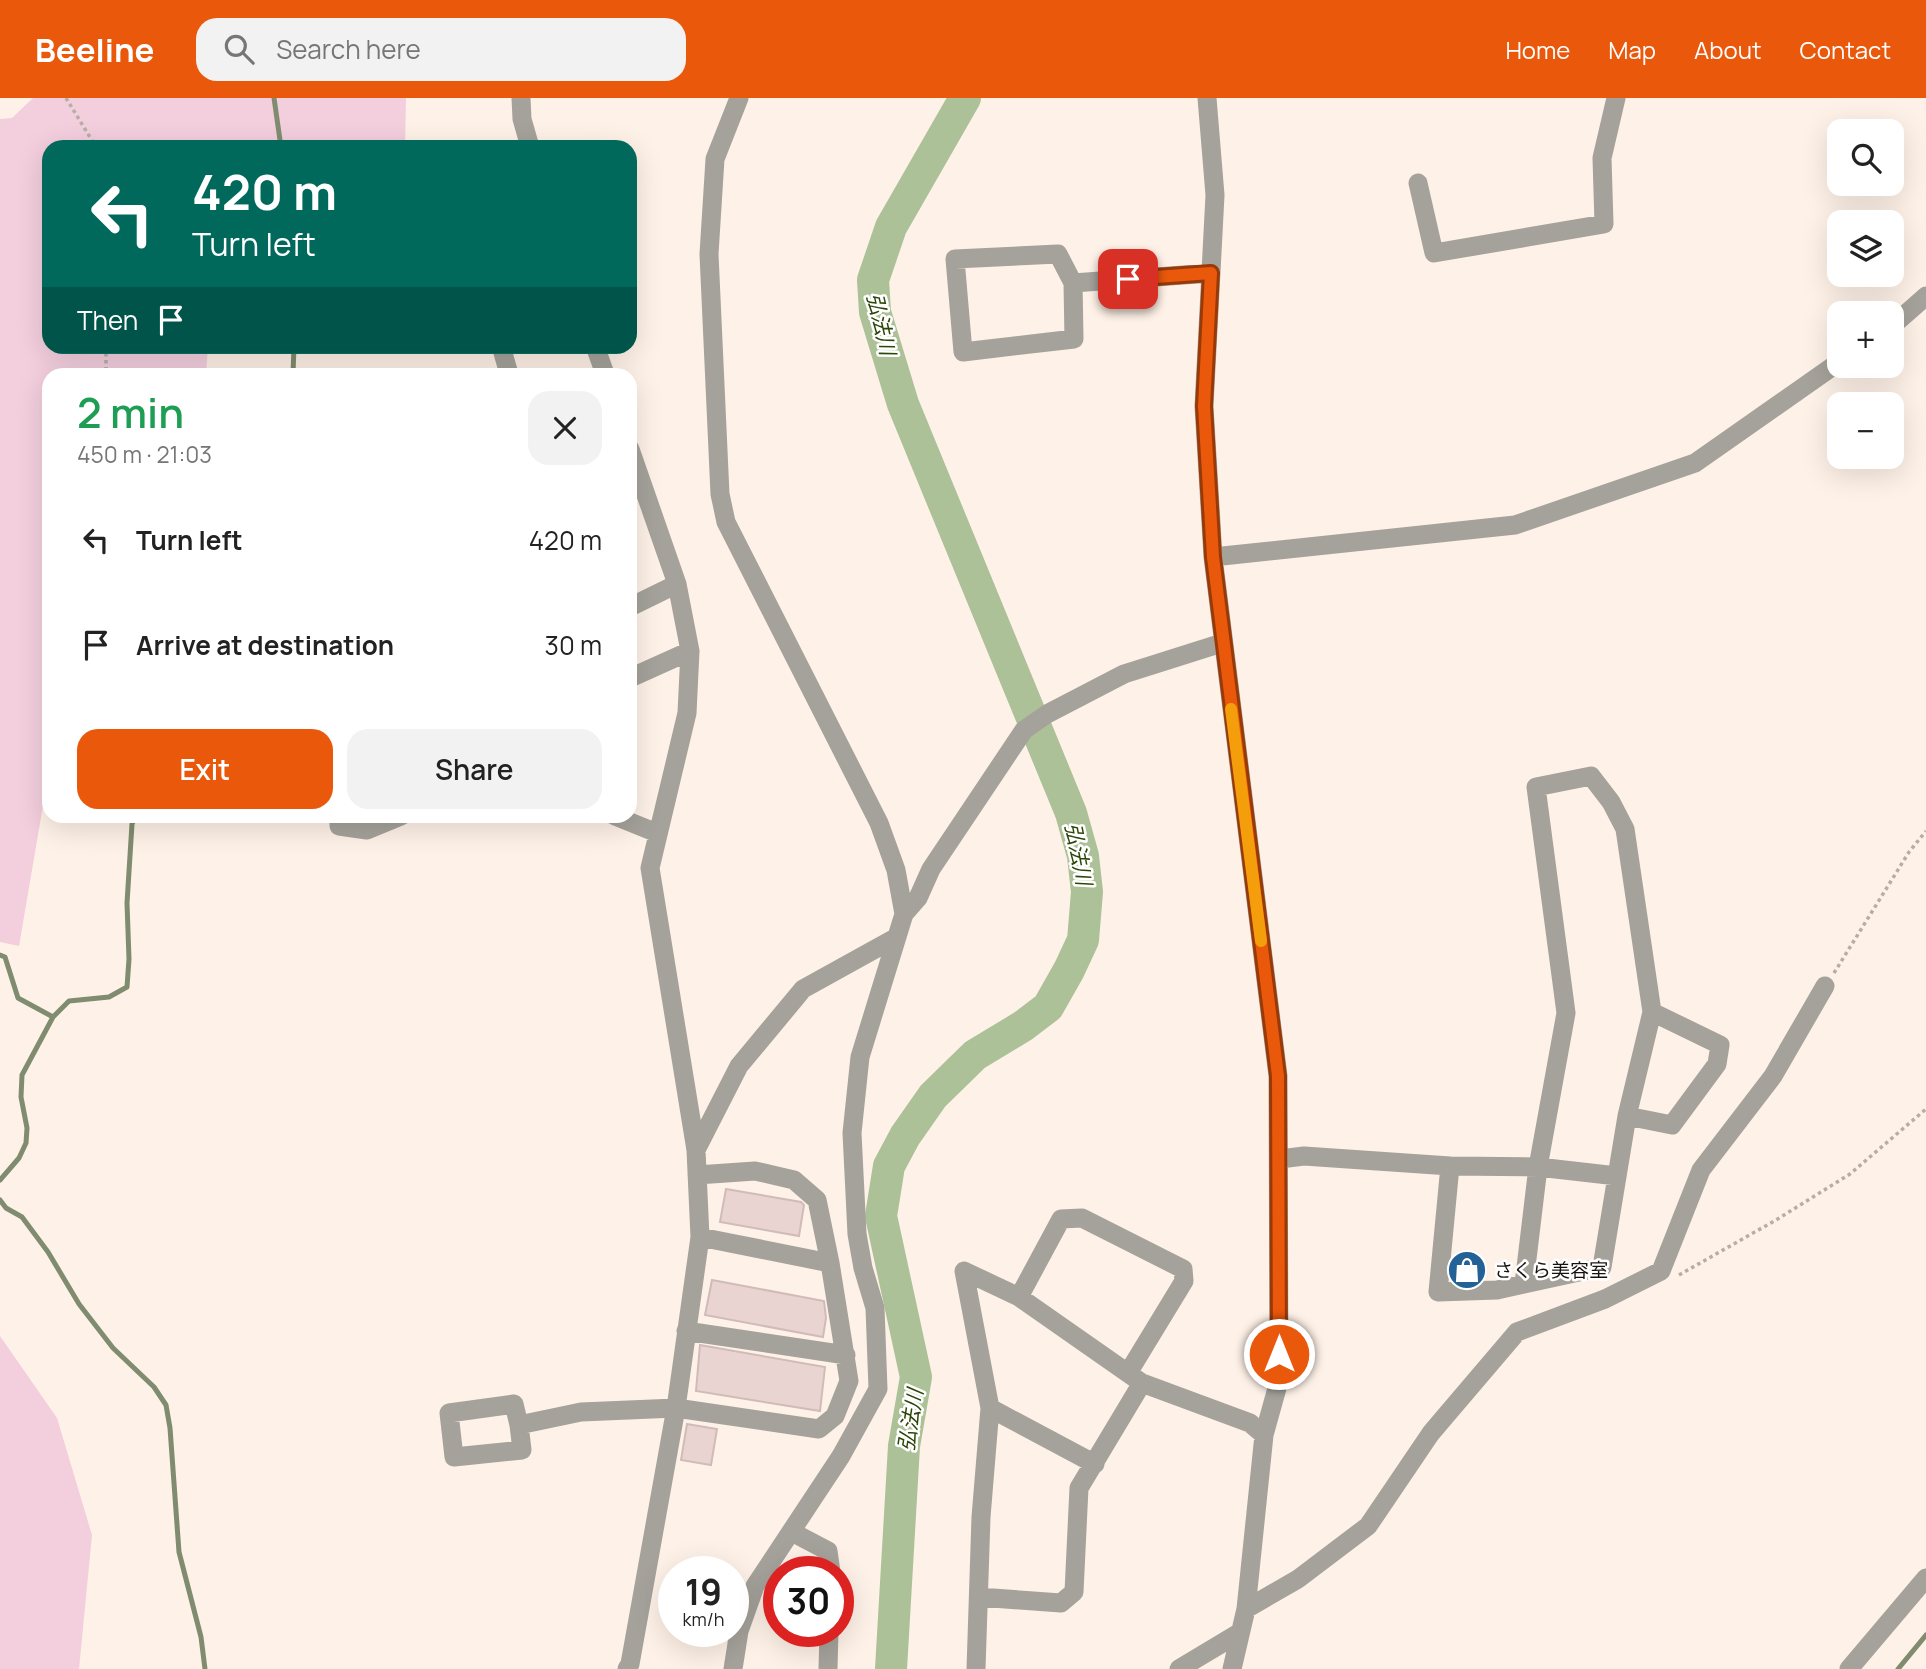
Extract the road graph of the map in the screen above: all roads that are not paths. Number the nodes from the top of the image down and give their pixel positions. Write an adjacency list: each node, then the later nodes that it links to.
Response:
1 (521, 98): 5 (street)
2 (739, 98): 23 (street)
3 (1207, 98): 7 (street)
4 (1616, 98): 6 (street)
5 (528, 140)
6 (1418, 183)
7 (1211, 273): 8 (street); 13 (street)
8 (1073, 283): 8 (street)
9 (1926, 296): 10 (street)
10 (1904, 315)
11 (1827, 370): 13 (street)
12 (637, 481): 14 (street)
13 (1213, 557): 16 (street)
14 (677, 584): 15 (street); 17 (street)
15 (637, 604)
16 (1222, 643): 23 (street); 29 (street)
17 (690, 651): 18 (street); 22 (street)
18 (637, 675)
19 (339, 823): 20 (street)
20 (384, 823)
21 (632, 823): 22 (street)
22 (657, 833): 28 (street)
23 (904, 914): 24 (street)
24 (897, 937): 28 (street); 46 (street)
25 (1825, 986): 50 (street)
26 (1652, 1012): 27 (street); 27 (street); 31 (street)
27 (1627, 1116): 33 (street)
28 (696, 1150): 32 (street)
29 (1280, 1159): 30 (street); 44 (street)
30 (1450, 1166): 31 (street); 36 (street)
31 (1538, 1167): 33 (street); 36 (street)
32 (697, 1175): 34 (street); 35 (street)
33 (1618, 1176): 36 (street)
34 (700, 1237): 35 (street); 38 (street)
35 (830, 1263): 39 (street)
36 (1524, 1284)
37 (1019, 1297): 40 (street); 40 (street); 42 (street)
38 (686, 1331): 39 (street); 41 (street)
39 (846, 1355): 41 (street)
40 (1135, 1378): 44 (street); 45 (street)
41 (676, 1408): 43 (street); 53 (street)
42 (990, 1408): 45 (street); 49 (street)
43 (519, 1425)
44 (1264, 1435): 50 (street)
45 (1095, 1464): 49 (street)
46 (792, 1532): 47 (street); 54 (street)
47 (829, 1556)
48 (1926, 1578): 59 (street)
49 (979, 1597): 56 (street)
50 (1246, 1609): 51 (street)
51 (1239, 1633): 57 (street); 58 (street)
52 (829, 1647): 55 (street)
53 (627, 1669)
54 (733, 1669)
55 (828, 1669)
56 (976, 1669)
57 (1179, 1669)
58 (1232, 1669)
59 (1849, 1669)

